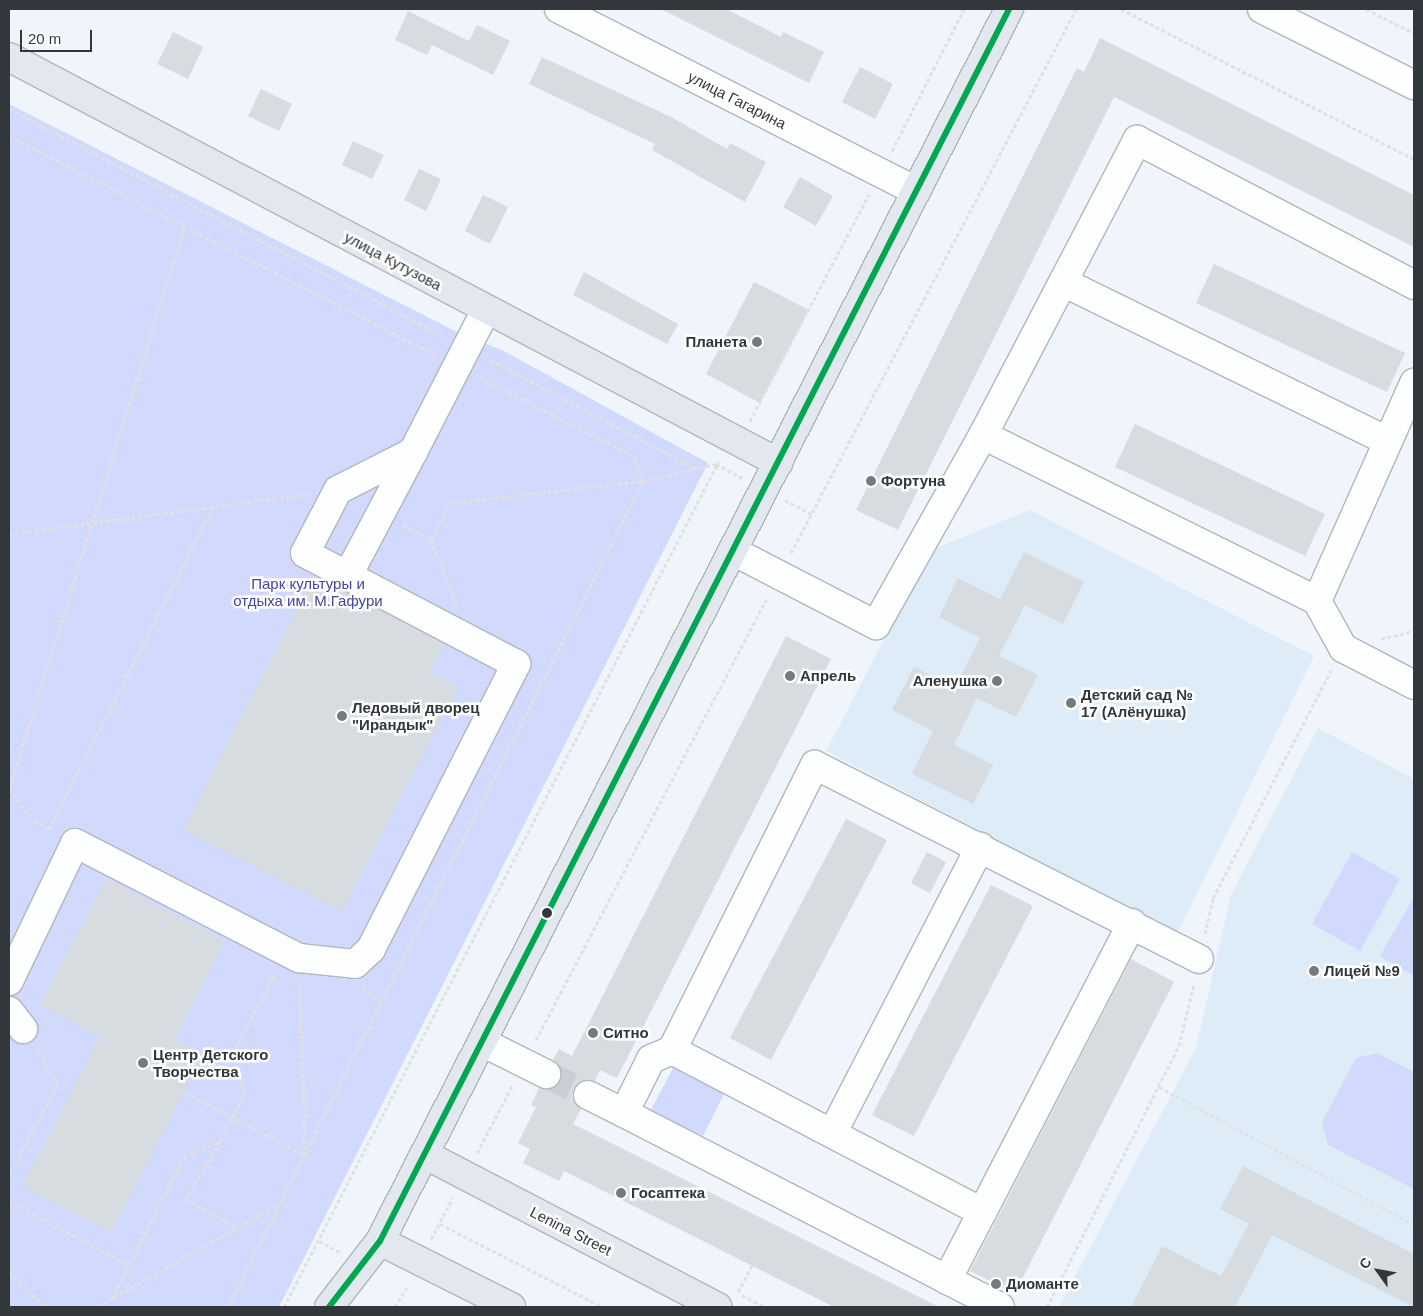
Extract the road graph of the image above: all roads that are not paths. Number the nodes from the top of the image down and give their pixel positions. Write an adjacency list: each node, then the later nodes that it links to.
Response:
1 (559, 9): 6 (street, улица Гагарина)
2 (1009, 9): 6 (main road)
3 (1262, 9): 5 (street)
4 (9, 58): 9 (main road, улица Кутузова)
5 (1414, 85)
6 (916, 191): 14 (main road)
7 (1062, 282): 8 (street); 11 (street); 12 (street)
8 (1414, 285)
9 (486, 310): 13 (street); 14 (main road, улица Кутузова)
10 (1414, 383): 12 (street)
11 (983, 434): 15 (street); 17 (street)
12 (1387, 441): 17 (street)
13 (413, 452): 16 (street); 16 (street)
14 (779, 462): 15 (main road)
15 (733, 552): 23 (main road)
16 (348, 575): 22 (street)
17 (1318, 601): 18 (street)
18 (1414, 685)
19 (980, 847): 20 (street); 24 (street); 28 (street)
20 (1132, 923): 21 (street); 30 (street)
21 (1199, 959)
22 (9, 981)
23 (482, 1042): 25 (street); 29 (main road)
24 (672, 1050): 27 (street); 28 (street)
25 (535, 1068)
26 (588, 1094): 27 (street)
27 (624, 1113): 32 (street)
28 (834, 1132): 30 (street)
29 (424, 1154): 31 (main road); 33 (main road, Lenina Street)
30 (982, 1212): 32 (street)
31 (380, 1241): 34 (main road); 35 (main road)
32 (947, 1280): 36 (street)
33 (728, 1300)
34 (329, 1307)
35 (510, 1307)
36 (1000, 1307)

